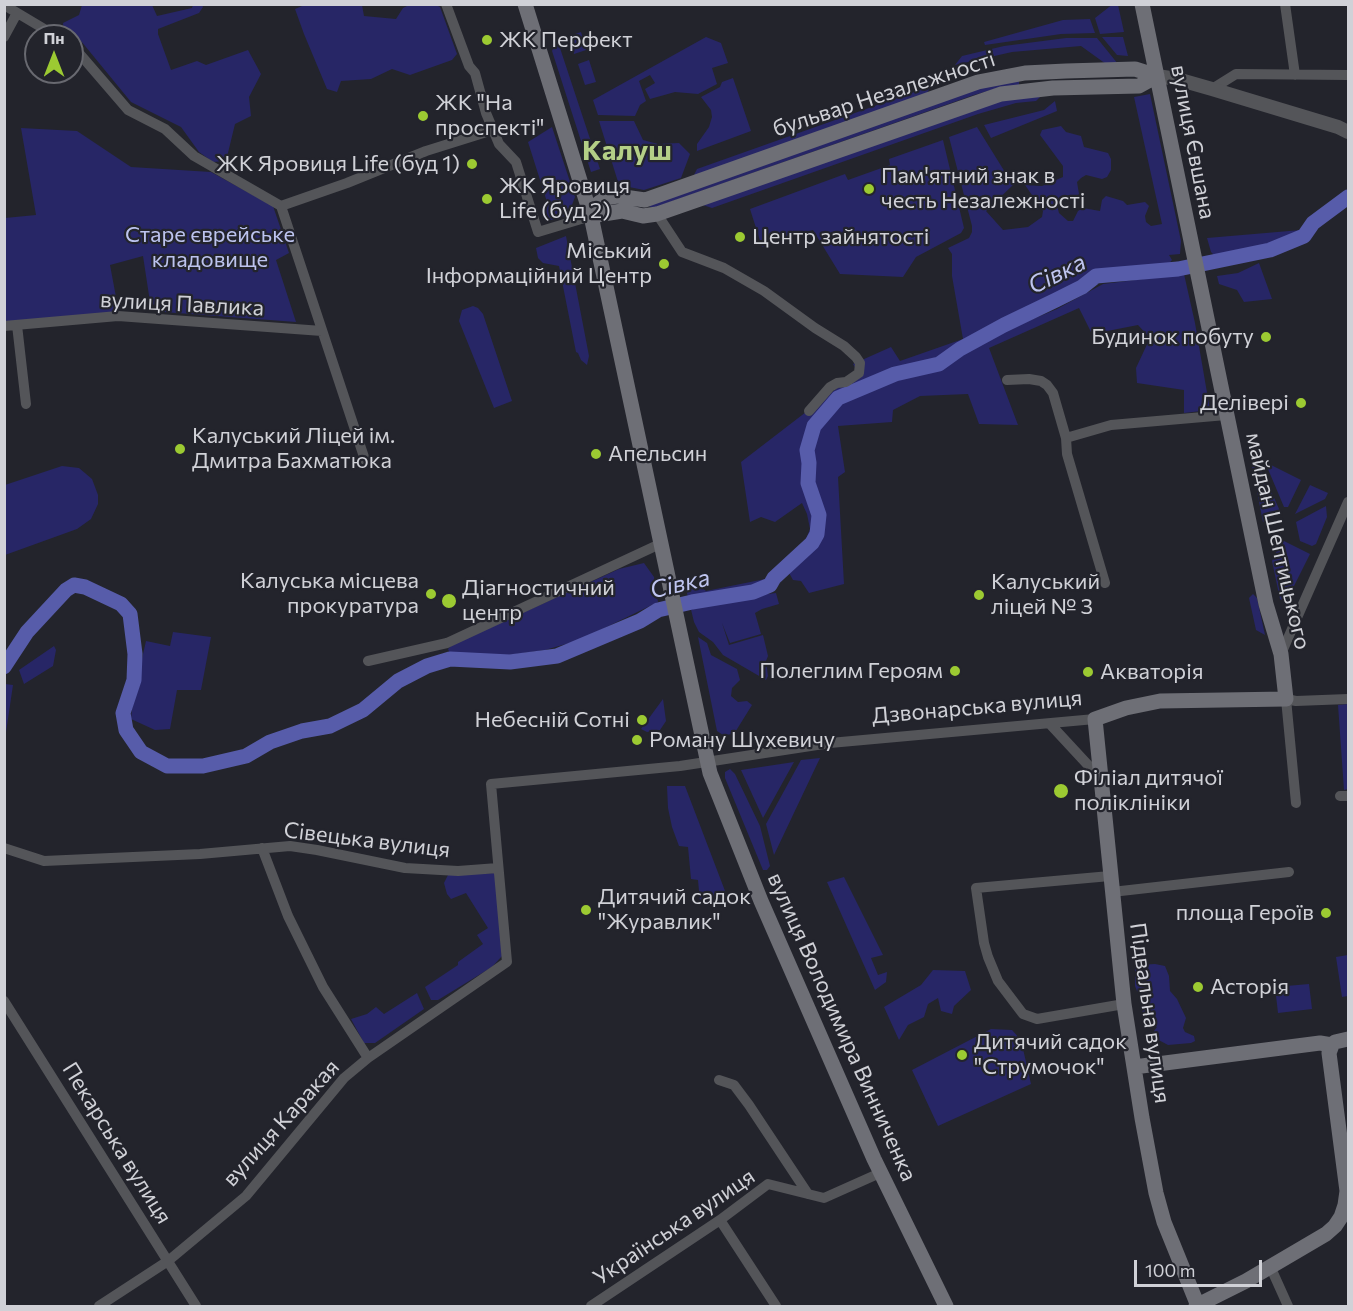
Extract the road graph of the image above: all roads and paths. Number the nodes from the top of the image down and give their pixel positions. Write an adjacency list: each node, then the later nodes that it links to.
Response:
1 (447, 4): 14 (street)
2 (525, 4): 16 (main road, вулиця Володимира Винниченка)
3 (1142, 4): 12 (main road, вулиця Євшана)
4 (1285, 4): 10 (street)
5 (4, 5): 6 (street)
6 (17, 13): 7 (street); 8 (street)
7 (36, 24)
8 (4, 37)
9 (84, 59): 17 (street)
10 (1295, 75): 11 (street); 13 (street)
11 (1348, 75)
12 (1157, 76): 13 (street); 18 (main road, бульвар Незалежності); 19 (main road, бульвар Незалежності); 22 (main road, вулиця Євшана)
13 (1212, 89): 15 (street)
14 (493, 130): 17 (street); 20 (street)
15 (1348, 132)
16 (582, 185): 18 (main road); 20 (main road, вулиця Володимира Винниченка)
17 (281, 206): 25 (street)
18 (607, 206): 19 (main road, бульвар Незалежності); 20 (main road); 21 (main road)
19 (657, 214): 28 (street)
20 (591, 216): 21 (main road, вулиця Володимира Винниченка)
21 (597, 242): 33 (main road, вулиця Володимира Винниченка)
22 (1200, 288): 29 (main road, майдан Шептицького)
23 (17, 325): 24 (street, вулиця Павлика); 25 (street, вулиця Павлика); 27 (street)
24 (4, 326)
25 (322, 331): 31 (street)
26 (1007, 381): 30 (street)
27 (26, 404)
28 (809, 411)
29 (1226, 415): 30 (street); 35 (main road, майдан Шептицького)
30 (1066, 438): 34 (street)
31 (365, 460)
32 (1348, 502): 35 (street)
33 (662, 543): 36 (street); 41 (main road, вулиця Володимира Винниченка)
34 (1105, 583)
35 (1281, 654): 37 (main road, майдан Шептицького)
36 (368, 661)
37 (1286, 699): 38 (street); 39 (main road, Дзвонарська вулиця); 43 (street)
38 (1348, 699)
39 (1095, 719): 40 (street, Дзвонарська вулиця); 42 (main road, Підвальна вулиця)
40 (1050, 724): 41 (street, Дзвонарська вулиця); 42 (street)
41 (708, 761): 46 (street); 57 (main road, вулиця Володимира Винниченка)
42 (1100, 778): 48 (main road, Підвальна вулиця)
43 (1296, 803)
44 (4, 848): 45 (street, Сівецька вулиця)
45 (262, 848): 46 (street, Сівецька вулиця); 53 (street)
46 (498, 868): 53 (street, вулиця Каракая)
47 (1290, 872): 48 (street)
48 (1111, 884): 50 (main road, Підвальна вулиця); 50 (street)
49 (4, 1001): 60 (street, Пекарська вулиця)
50 (1124, 1004): 54 (main road, Підвальна вулиця)
51 (1348, 1039): 52 (main road)
52 (1332, 1045): 54 (main road); 56 (main road)
53 (368, 1058): 60 (street, вулиця Каракая)
54 (1134, 1067): 67 (main road, Підвальна вулиця)
55 (719, 1080): 58 (street)
56 (1343, 1118): 61 (main road)
57 (880, 1173): 58 (street, Українська вулиця); 66 (main road, вулиця Володимира Винниченка)
58 (808, 1194): 59 (street, Українська вулиця)
59 (720, 1220): 64 (street, Українська вулиця); 65 (street)
60 (168, 1261): 62 (street, вулиця Каракая); 63 (street, Пекарська вулиця)
61 (1270, 1266): 67 (main road); 68 (street)
62 (99, 1306)
63 (196, 1306)
64 (591, 1306)
65 (776, 1306)
66 (946, 1306)
67 (1197, 1306)
68 (1288, 1306)

